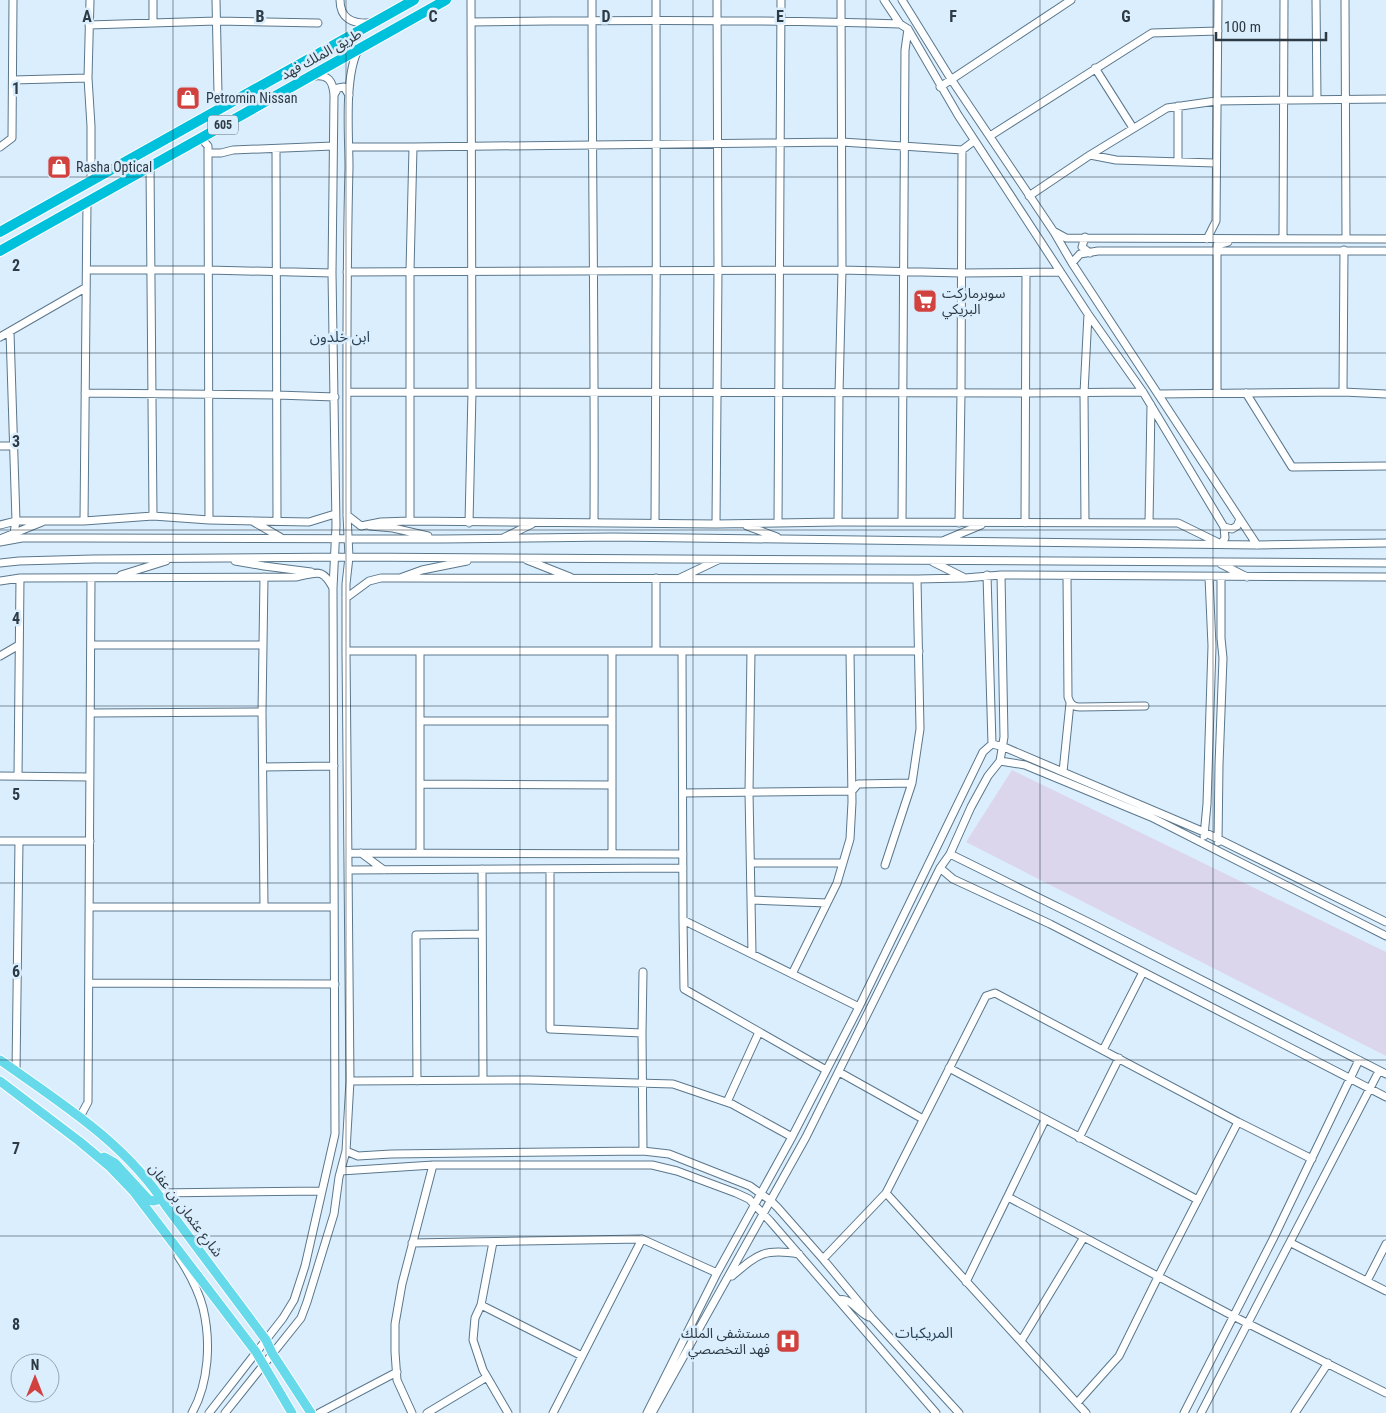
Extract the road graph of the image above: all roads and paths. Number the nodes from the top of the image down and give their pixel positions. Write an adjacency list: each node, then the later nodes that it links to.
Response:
1 (14, 0): 40 (street)
2 (90, 0): 32 (street)
3 (153, 0): 26 (street)
4 (216, 0): 23 (street)
5 (340, 0): 30 (street)
6 (414, 0): 30 (highway, طريق الملك فهد / 605)
7 (446, 0): 35 (highway, طريق الملك فهد / 605)
8 (471, 0): 27 (street)
9 (592, 0): 24 (street)
10 (656, 0): 21 (street)
11 (717, 0): 22 (street)
12 (781, 0): 25 (street)
13 (841, 0): 28 (street)
14 (884, 0): 31 (street)
15 (902, 0): 39 (street)
16 (1218, 0): 34 (street)
17 (1284, 0): 47 (street)
18 (1316, 0): 44 (street)
19 (1345, 0): 45 (street)
20 (1066, 1): 39 (street)
21 (656, 20): 22 (street); 24 (street); 57 (street)
22 (718, 20): 25 (street); 58 (street)
23 (216, 21): 26 (street); 29 (street); 50 (street)
24 (592, 21): 27 (street); 59 (street)
25 (781, 21): 28 (street); 56 (street)
26 (153, 22): 32 (street)
27 (471, 22): 63 (street)
28 (840, 22): 31 (street); 55 (street)
29 (318, 23)
30 (373, 23): 50 (highway, طريق الملك فهد / 605)
31 (900, 24): 33 (street)
32 (89, 25): 37 (street)
33 (908, 29): 41 (street); 64 (street)
34 (1218, 31): 36 (street); 48 (street)
35 (358, 49): 38 (highway, طريق الملك فهد / 605); 43 (street)
36 (1095, 68): 51 (street); 52 (street)
37 (88, 78): 40 (street); 73 (street)
38 (306, 78): 42 (street); 53 (highway, طريق الملك فهد / 605)
39 (951, 79): 41 (street); 52 (street)
40 (13, 80): 60 (street)
41 (940, 87): 54 (street)
42 (334, 95): 43 (street); 61 (street)
43 (350, 95): 62 (street)
44 (1317, 99): 45 (street); 47 (street)
45 (1344, 99): 46 (street); 80 (street)
46 (1386, 99)
47 (1284, 100): 48 (street); 79 (street)
48 (1216, 101): 49 (street); 71 (street)
49 (1178, 106): 51 (street); 70 (street)
50 (222, 107): 73 (highway, طريق الملك فهد / 605)
51 (1134, 128): 69 (street)
52 (990, 136): 74 (street)
53 (201, 138): 68 (street); 72 (highway, طريق الملك فهد / 605)
54 (974, 141): 67 (street); 103 (street)
55 (842, 142): 56 (street); 64 (street); 96 (street)
56 (780, 143): 58 (street); 95 (street)
57 (656, 144): 58 (street); 59 (street); 93 (street)
58 (718, 144): 94 (street)
59 (592, 145): 63 (street); 100 (street)
60 (0, 146)
61 (333, 146): 66 (street); 104 (street)
62 (349, 146): 65 (street); 101 (street)
63 (471, 146): 65 (street); 102 (street)
64 (904, 146): 67 (street); 97 (street)
65 (413, 147): 99 (street)
66 (276, 149): 68 (street); 98 (street)
67 (962, 150): 105 (street)
68 (208, 153): 92 (street)
69 (1090, 155): 70 (street); 74 (street)
70 (1178, 162): 71 (street)
71 (1215, 162): 81 (street)
72 (150, 166): 75 (highway, طريق الملك فهد / 605); 91 (street)
73 (91, 181): 76 (highway, طريق الملك فهد / 605)
74 (1029, 196): 77 (street)
75 (87, 202): 85 (highway, طريق الملك فهد / 605); 90 (street)
76 (0, 232)
77 (1054, 232): 78 (street); 89 (street)
78 (1086, 238): 81 (street); 88 (street)
79 (1284, 238): 80 (street); 82 (street)
80 (1346, 238): 83 (street)
81 (1207, 239): 82 (street)
82 (1237, 239): 87 (street)
83 (1386, 239)
84 (1344, 250): 86 (street); 87 (street); 120 (street)
85 (0, 251)
86 (1386, 251)
87 (1217, 252): 88 (street); 125 (street)
88 (1090, 253): 89 (street)
89 (1072, 263): 129 (street)
90 (88, 270): 91 (street); 107 (street)
91 (150, 270): 92 (street); 128 (street)
92 (208, 270): 98 (street); 131 (street)
93 (658, 270): 94 (street); 100 (street); 115 (street)
94 (718, 270): 95 (street); 116 (street)
95 (779, 270): 96 (street); 117 (street)
96 (842, 270): 97 (street); 121 (street)
97 (903, 270): 105 (street); 118 (street)
98 (276, 271): 104 (street); 132 (street)
99 (410, 271): 101 (street); 102 (street); 111 (street)
100 (594, 271): 102 (street); 114 (street)
101 (347, 272): 112 (street)
102 (472, 272): 113 (street)
103 (1060, 272): 106 (street); 108 (street)
104 (332, 273): 133 (street)
105 (961, 273): 106 (street); 122 (street)
106 (1026, 273): 123 (street)
107 (85, 288): 109 (street); 127 (street)
108 (1088, 314): 119 (street); 124 (street)
109 (10, 332): 110 (street); 136 (street)
110 (0, 337)
111 (409, 391): 112 (street); 113 (street); 148 (street)
112 (347, 392): 139 (street)
113 (472, 392): 114 (street); 152 (street)
114 (594, 392): 115 (street); 154 (street)
115 (656, 392): 116 (street); 155 (street)
116 (717, 392): 117 (street); 161 (street)
117 (780, 392): 121 (street); 156 (street)
118 (902, 392): 121 (street); 122 (street); 150 (street)
119 (1143, 392): 124 (street); 134 (street)
120 (1343, 392): 126 (street); 130 (street)
121 (839, 393): 149 (street)
122 (962, 393): 123 (street); 157 (street)
123 (1025, 393): 124 (street); 159 (street)
124 (1084, 393): 151 (street)
125 (1217, 393): 126 (street); 129 (street)
126 (1246, 393): 137 (street)
127 (85, 394): 128 (street); 146 (street)
128 (151, 394): 131 (street); 140 (street)
129 (1158, 394): 141 (street)
130 (1386, 394)
131 (209, 395): 132 (street); 143 (street)
132 (277, 395): 133 (street); 144 (street)
133 (335, 398): 138 (street)
134 (1151, 404): 160 (street); 165 (street)
135 (0, 446): 136 (street)
136 (13, 446): 145 (street)
137 (1386, 466)
138 (335, 514): 144 (street); 168 (street)
139 (347, 515): 164 (street); 169 (street)
140 (153, 516): 143 (street); 146 (street)
141 (1240, 519): 165 (street); 177 (street)
142 (46, 520): 145 (street); 146 (street); 166 (street)
143 (209, 520): 147 (street)
144 (277, 520): 147 (street)
145 (16, 521): 163 (street); 166 (street)
146 (84, 521)
147 (252, 521): 167 (street)
148 (410, 521): 152 (street); 164 (street)
149 (838, 522): 150 (street); 156 (street)
150 (902, 522): 157 (street)
151 (1085, 522): 159 (street); 160 (street)
152 (469, 523): 153 (street)
153 (534, 523): 154 (street); 170 (street)
154 (594, 523): 155 (street)
155 (655, 523): 161 (street)
156 (778, 523): 162 (street)
157 (959, 523): 158 (street)
158 (986, 523): 159 (street); 174 (street)
159 (1024, 523)
160 (1149, 523): 175 (street)
161 (716, 524): 162 (street)
162 (742, 524): 172 (street)
163 (0, 525)
164 (361, 526): 171 (street)
165 (1224, 527): 175 (street)
166 (14, 533): 173 (street)
167 (280, 537): 168 (street); 173 (street)
168 (334, 538): 169 (street); 178 (street)
169 (349, 538): 171 (street); 179 (street)
170 (503, 538): 171 (street); 172 (street)
171 (443, 539)
172 (782, 539): 174 (street)
173 (0, 540)
174 (942, 541): 175 (street)
175 (1221, 544): 177 (street)
176 (1386, 544): 177 (street)
177 (1258, 545)
178 (335, 557): 179 (street); 180 (street); 208 (street)
179 (349, 557): 181 (street); 209 (street)
180 (220, 558): 183 (street); 189 (street)
181 (482, 558): 182 (street); 201 (street)
182 (522, 558): 184 (street); 204 (street)
183 (174, 559): 187 (street); 200 (street)
184 (720, 559): 185 (street); 205 (street)
185 (930, 561): 186 (street); 203 (street)
186 (1218, 562): 188 (street); 196 (street)
187 (0, 563)
188 (1386, 563)
189 (319, 572): 194 (street); 208 (street)
190 (1001, 575): 191 (street); 192 (street); 229 (street)
191 (987, 576): 203 (street); 228 (street)
192 (1068, 576): 193 (street); 222 (street)
193 (1209, 576): 195 (street); 243 (street)
194 (264, 577): 200 (street); 212 (street)
195 (1221, 577): 196 (street); 244 (street)
196 (1248, 577): 197 (street)
197 (1386, 577)
198 (20, 578): 199 (street); 207 (street); 210 (street)
199 (91, 578): 200 (street); 211 (street)
200 (114, 578)
201 (400, 578): 204 (street); 209 (street)
202 (656, 578): 204 (street); 205 (street); 214 (street)
203 (965, 578): 206 (street)
204 (574, 579)
205 (678, 579): 206 (street)
206 (917, 579): 218 (street)
207 (0, 581)
208 (334, 588): 231 (street)
209 (346, 598): 219 (street)
210 (19, 645): 221 (street); 235 (street)
211 (91, 645): 212 (street); 225 (street)
212 (263, 645): 224 (street)
213 (612, 651): 214 (street); 220 (street); 227 (street)
214 (656, 651): 215 (street)
215 (682, 651): 216 (street); 242 (street)
216 (751, 651): 217 (street); 241 (street)
217 (850, 651): 218 (street); 240 (street)
218 (919, 651): 237 (street)
219 (346, 652): 220 (street); 250 (street)
220 (420, 652): 226 (street)
221 (0, 656)
222 (1070, 703): 223 (street); 233 (street)
223 (1145, 706)
224 (262, 712): 225 (street); 232 (street)
225 (91, 713): 236 (street)
226 (420, 721): 227 (street); 238 (street)
227 (612, 721): 239 (street)
228 (992, 744): 229 (street); 280 (street)
229 (1004, 746): 230 (street); 233 (street)
230 (1000, 761): 248 (street); 255 (street)
231 (334, 766): 232 (street); 269 (street)
232 (263, 767): 267 (street)
233 (1062, 772): 243 (street)
234 (0, 776): 235 (street)
235 (18, 776): 236 (street)
236 (90, 777): 247 (street)
237 (912, 783): 240 (street); 258 (street)
238 (420, 784): 239 (street); 252 (street)
239 (612, 785): 253 (street)
240 (852, 791): 241 (street); 257 (street)
241 (749, 792): 242 (street); 256 (street)
242 (683, 793): 254 (street)
243 (1204, 832): 244 (street); 248 (street)
244 (1219, 840): 249 (street); 271 (street)
245 (0, 841): 246 (street)
246 (19, 841): 247 (street); 289 (street)
247 (90, 841): 268 (street)
248 (1203, 843): 249 (street)
249 (1218, 850): 273 (street)
250 (348, 853): 251 (street); 263 (street)
251 (360, 853): 252 (street); 264 (street)
252 (420, 853): 253 (street)
253 (612, 854): 254 (street)
254 (683, 854): 259 (street)
255 (950, 854): 260 (street); 286 (street)
256 (750, 863): 257 (street); 265 (street)
257 (844, 863): 266 (street)
258 (885, 865)
259 (683, 868): 262 (street); 270 (street)
260 (940, 868): 276 (street); 290 (street)
261 (482, 869): 262 (street); 264 (street); 272 (street)
262 (550, 869): 282 (street)
263 (348, 870): 264 (street); 296 (street)
264 (384, 870)
265 (751, 900): 266 (street); 274 (street)
266 (827, 903): 277 (street)
267 (264, 906): 268 (street); 269 (street)
268 (90, 907): 278 (street)
269 (334, 907): 279 (street)
270 (683, 920): 274 (street); 281 (street)
271 (1386, 922)
272 (482, 934): 293 (street); 294 (street)
273 (1386, 936)
274 (752, 954): 277 (street)
275 (643, 972): 282 (street)
276 (1143, 972): 283 (street); 292 (street)
277 (792, 974): 280 (street)
278 (90, 983): 279 (street); 301 (street)
279 (335, 984): 313 (street)
280 (859, 1006): 288 (street)
281 (759, 1032): 288 (street); 300 (street)
282 (642, 1033): 297 (street)
283 (1103, 1050): 284 (street); 287 (street)
284 (1118, 1058): 304 (street); 306 (street)
285 (0, 1060): 289 (main road, شارع عثمان بن عفان)
286 (1359, 1060): 291 (street); 292 (street)
287 (949, 1068): 302 (street); 303 (street)
288 (826, 1070): 305 (street)
289 (16, 1071): 301 (main road, شارع عثمان بن عفان)
290 (838, 1072): 302 (street); 318 (street)
291 (1383, 1072): 298 (street)
292 (1351, 1079): 298 (street); 310 (street)
293 (417, 1080): 294 (street); 296 (street)
294 (483, 1080): 297 (street)
295 (0, 1081): 307 (main road)
296 (350, 1081): 308 (street)
297 (643, 1083): 300 (street); 309 (street)
298 (1370, 1089): 299 (street); 327 (street)
299 (1386, 1097)
300 (727, 1102): 305 (street)
301 (80, 1117): 316 (main road, شارع عثمان بن عفان)
302 (923, 1119): 315 (street)
303 (1045, 1120): 306 (street); 317 (street)
304 (1238, 1122): 310 (street); 319 (street)
305 (792, 1137): 314 (street)
306 (1079, 1138): 319 (street)
307 (90, 1150): 316 (main road); 322 (main road)
308 (346, 1151): 309 (street); 312 (street)
309 (643, 1151): 314 (street)
310 (1312, 1159): 339 (street)
311 (433, 1165): 312 (street); 320 (street); 326 (street)
312 (341, 1171): 345 (street)
313 (322, 1191): 316 (street); 342 (street)
314 (761, 1193): 318 (street); 320 (street)
315 (886, 1193): 330 (street); 335 (street)
316 (160, 1196): 342 (main road, شارع عثمان بن عفان)
317 (1008, 1197): 323 (street); 335 (street)
318 (771, 1200): 321 (street); 330 (street)
319 (1198, 1200): 332 (street)
320 (755, 1205): 321 (street); 331 (street)
321 (764, 1214): 329 (street); 333 (street)
322 (162, 1230): 344 (main road); 353 (street)
323 (1084, 1238): 332 (street); 343 (street)
324 (642, 1239): 325 (street); 331 (street); 346 (street)
325 (493, 1242): 326 (street); 338 (street)
326 (412, 1243): 349 (street)
327 (1291, 1243): 334 (street); 341 (street)
328 (1386, 1244): 334 (street)
329 (799, 1254): 333 (street); 337 (street)
330 (823, 1259): 340 (street)
331 (717, 1273): 363 (street)
332 (1158, 1276): 339 (street); 352 (street)
333 (728, 1279): 364 (street)
334 (1367, 1281): 336 (street)
335 (966, 1282): 343 (street)
336 (1386, 1291)
337 (838, 1300): 340 (street); 365 (street)
338 (481, 1305): 346 (street); 350 (street)
339 (1233, 1316): 341 (street); 368 (street)
340 (872, 1318): 366 (street)
341 (1249, 1323): 347 (street); 369 (street)
342 (266, 1340): 344 (street); 345 (main road, شارع عثمان بن عفان)
343 (1021, 1341): 352 (street)
344 (256, 1352): 348 (main road); 354 (street)
345 (272, 1353): 348 (street); 357 (main road, شارع عثمان بن عفان)
346 (582, 1356): 362 (street)
347 (1328, 1364): 351 (street); 370 (street)
348 (264, 1365): 355 (street); 356 (main road)
349 (396, 1372): 358 (street); 359 (street)
350 (487, 1377): 360 (street); 361 (street)
351 (1386, 1393)
352 (1077, 1403): 367 (street)
353 (192, 1413)
354 (209, 1413)
355 (225, 1413)
356 (292, 1413)
357 (311, 1413)
358 (319, 1413)
359 (412, 1413)
360 (427, 1413)
361 (508, 1413)
362 (553, 1413)
363 (647, 1413)
364 (652, 1413)
365 (936, 1413)
366 (959, 1413)
367 (1086, 1413)
368 (1184, 1413)
369 (1201, 1413)
370 (1295, 1413)

